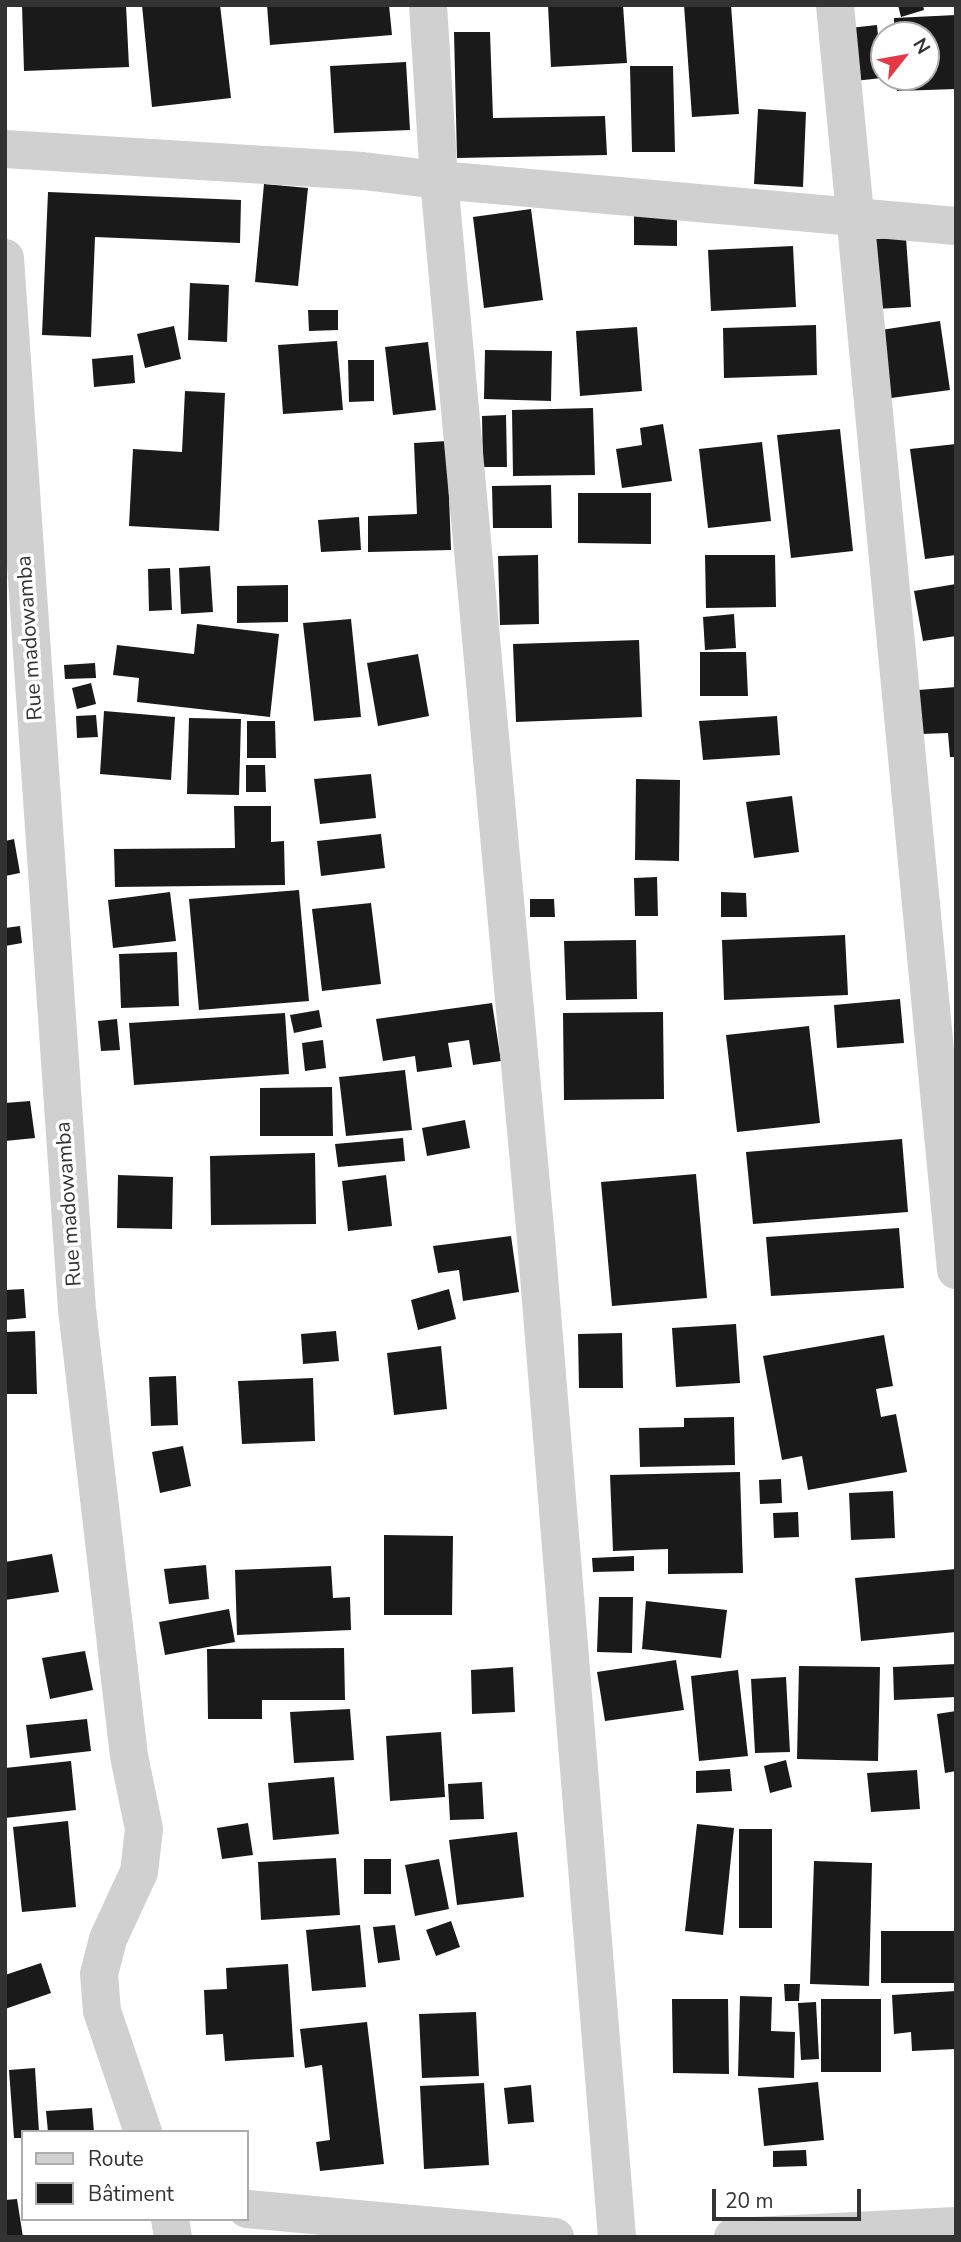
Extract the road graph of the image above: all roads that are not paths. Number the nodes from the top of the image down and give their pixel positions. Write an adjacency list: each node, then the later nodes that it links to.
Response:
1 (428, 5): 4 (street)
2 (835, 5): 5 (street)
3 (5, 149): 4 (street)
4 (439, 180): 5 (street); 13 (street)
5 (855, 216): 6 (street); 8 (street)
6 (956, 226)
7 (5, 258): 9 (street, Rue madowamba)
8 (956, 1269)
9 (142, 2130)
10 (248, 2209): 12 (street)
11 (956, 2226): 14 (street)
12 (555, 2237)
13 (617, 2237)
14 (733, 2237)

